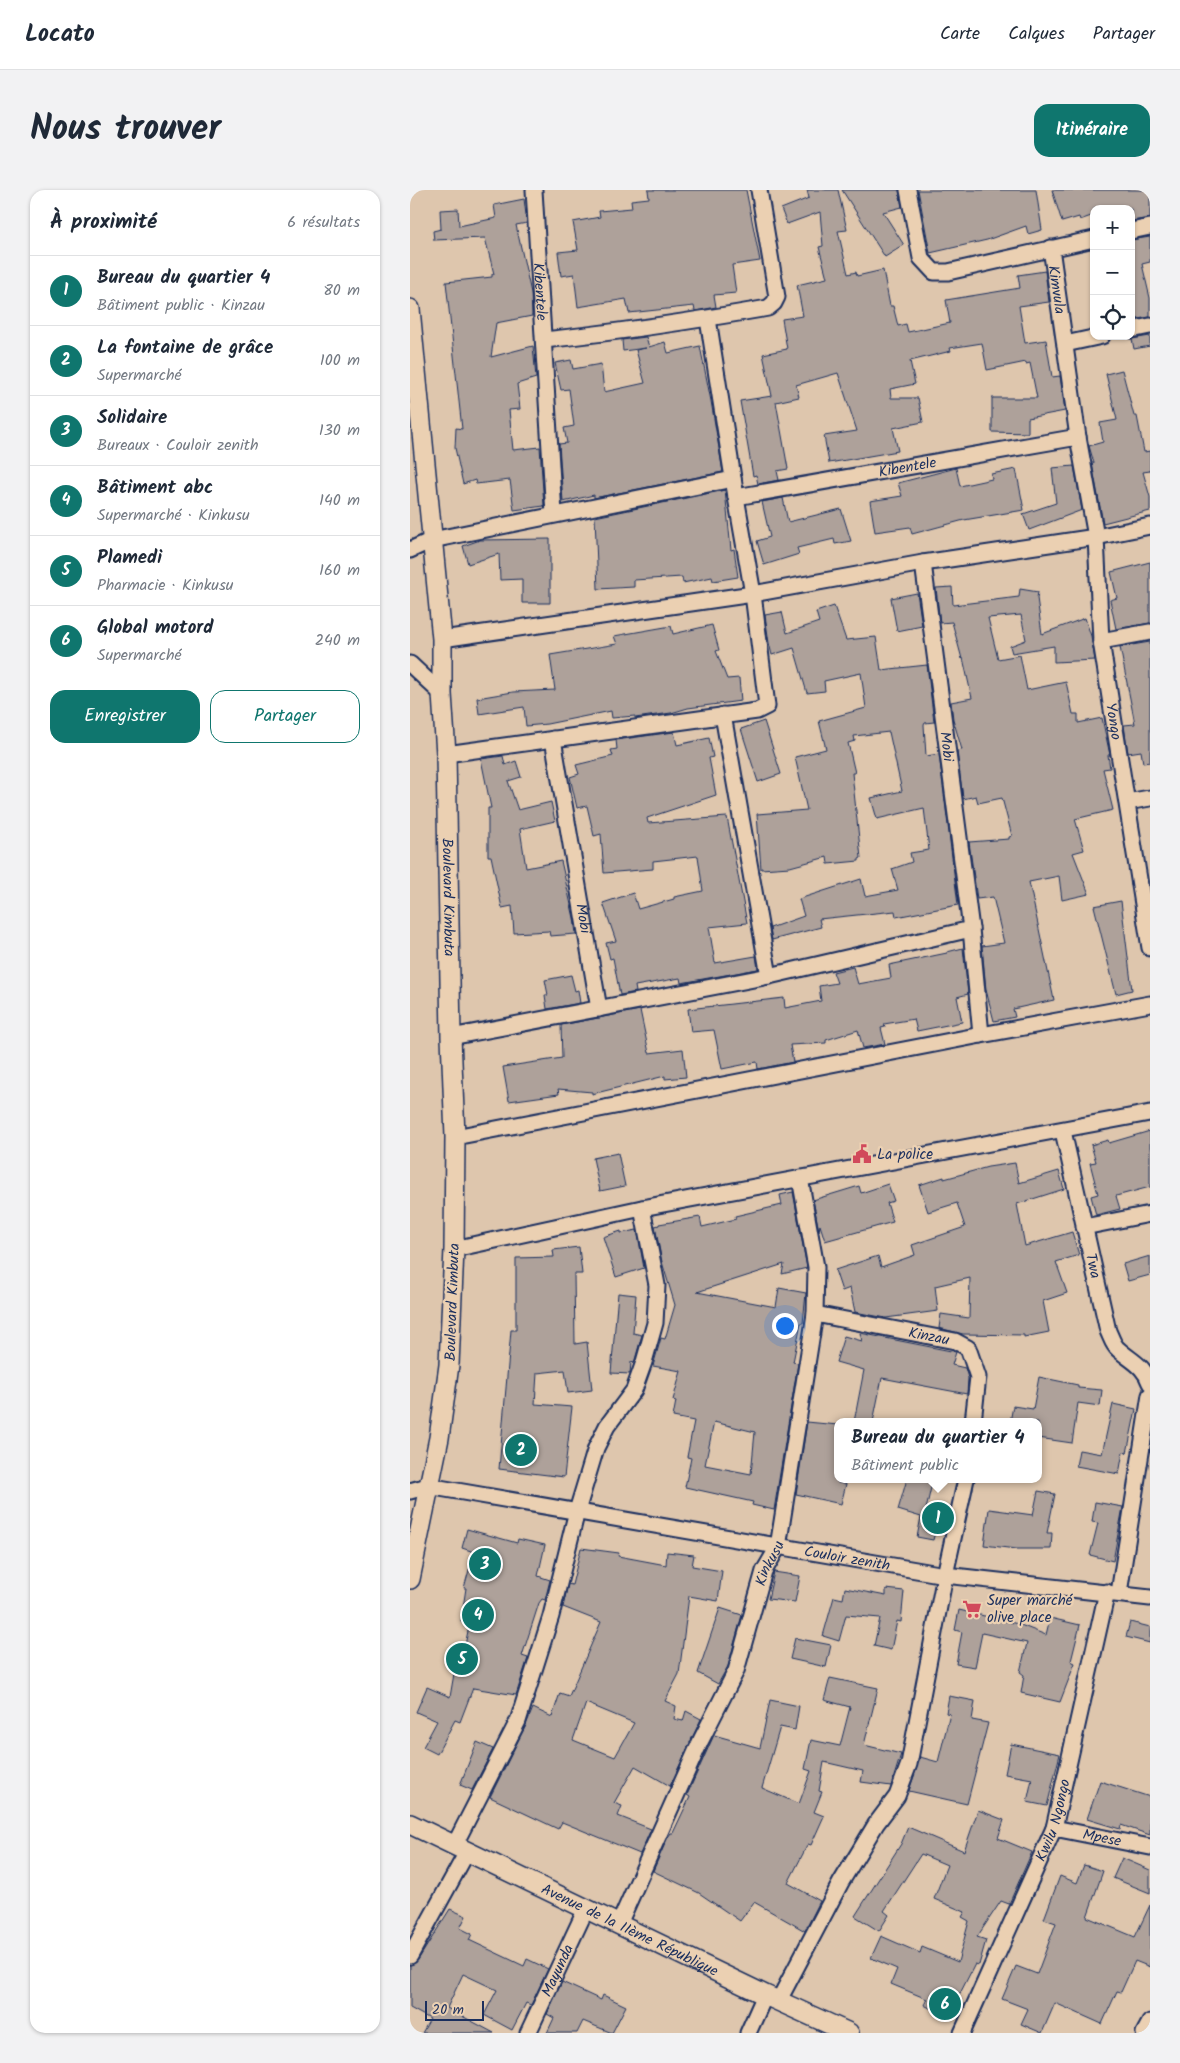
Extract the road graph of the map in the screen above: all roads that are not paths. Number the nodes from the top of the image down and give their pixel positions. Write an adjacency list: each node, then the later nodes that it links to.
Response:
1 (534, 190): 13 (street, Kibentele)
2 (759, 190): 9 (street)
3 (908, 190): 7 (street, Kimvula)
4 (1150, 227): 5 (street)
5 (1135, 230)
6 (1090, 240): 7 (street)
7 (1051, 248): 14 (street, Kimvula)
8 (410, 309): 21 (street, Boulevard Kimbuta)
9 (708, 319): 13 (street); 16 (street)
10 (1150, 326): 11 (street)
11 (1135, 329)
12 (1090, 339): 14 (street)
13 (544, 340): 18 (street, Kibentele)
14 (1065, 344): 15 (street, Kimvula)
15 (1078, 437): 17 (street, Kibentele); 20 (street, Kimvula)
16 (733, 479): 17 (street); 18 (street)
17 (736, 497): 24 (street)
18 (554, 514): 21 (street)
19 (1150, 526): 20 (street)
20 (1096, 537): 23 (street); 27 (street, Yongo)
21 (432, 540): 22 (street); 26 (street, Boulevard Kimbuta)
22 (410, 550)
23 (924, 563): 24 (street); 36 (street, Mobi)
24 (753, 594): 26 (street); 30 (street)
25 (1150, 632): 27 (street)
26 (442, 639): 29 (street, Boulevard Kimbuta)
27 (1101, 640): 34 (street, Yongo)
28 (410, 664): 29 (street)
29 (442, 694): 32 (street, Boulevard Kimbuta)
30 (723, 715): 31 (street); 38 (street)
31 (553, 739): 32 (street); 40 (street, Mobi)
32 (446, 754): 42 (street, Boulevard Kimbuta)
33 (1150, 798): 34 (street)
34 (1127, 802): 35 (street, Yongo)
35 (1147, 906): 37 (street, Yongo)
36 (971, 929): 38 (street); 41 (street, Mobi)
37 (1150, 948)
38 (769, 976): 40 (street)
39 (1150, 1004): 41 (street)
40 (599, 1009): 42 (street)
41 (981, 1034): 45 (street)
42 (450, 1037): 45 (street, Boulevard Kimbuta)
43 (1150, 1113): 44 (street)
44 (1063, 1131): 46 (street); 49 (street, Twa)
45 (455, 1136): 50 (street, Boulevard Kimbuta)
46 (800, 1178): 47 (street); 51 (street, Kinkusu)
47 (642, 1208): 50 (street); 58 (street)
48 (1150, 1214): 49 (street)
49 (1084, 1227): 52 (street, Twa)
50 (454, 1249): 56 (street, Boulevard Kimbuta)
51 (815, 1314): 54 (street, Kinzau); 59 (street, Kinkusu)
52 (1150, 1383)
53 (1150, 1395): 62 (street)
54 (973, 1418)
55 (965, 1483): 60 (street)
56 (428, 1486): 57 (street); 58 (street, Couloir zenith); 61 (street, Boulevard Kimbuta)
57 (410, 1491)
58 (576, 1511): 59 (street, Couloir zenith); 67 (street)
59 (778, 1547): 60 (street, Couloir zenith); 69 (street, Kinkusu)
60 (945, 1575): 62 (street, Couloir zenith); 71 (street)
61 (410, 1579)
62 (1113, 1593): 63 (street, Couloir zenith); 65 (street, Kwilu Ngongo)
63 (1150, 1598)
64 (410, 1824): 67 (street, Avenue de la IIème République)
65 (1054, 1828): 66 (street, Mpese); 76 (street, Kwilu Ngongo)
66 (1150, 1847)
67 (460, 1849): 68 (street, Avenue de la IIème République); 70 (street)
68 (586, 1909): 69 (street, Avenue de la IIème République); 73 (street, Mayunda)
69 (619, 1924): 71 (street, Avenue de la IIème République)
70 (410, 1956)
71 (772, 1998): 74 (street); 75 (street, Avenue de la IIème République)
72 (1150, 2022): 77 (street)
73 (528, 2033)
74 (748, 2033)
75 (849, 2033)
76 (962, 2033)
77 (1144, 2033)

